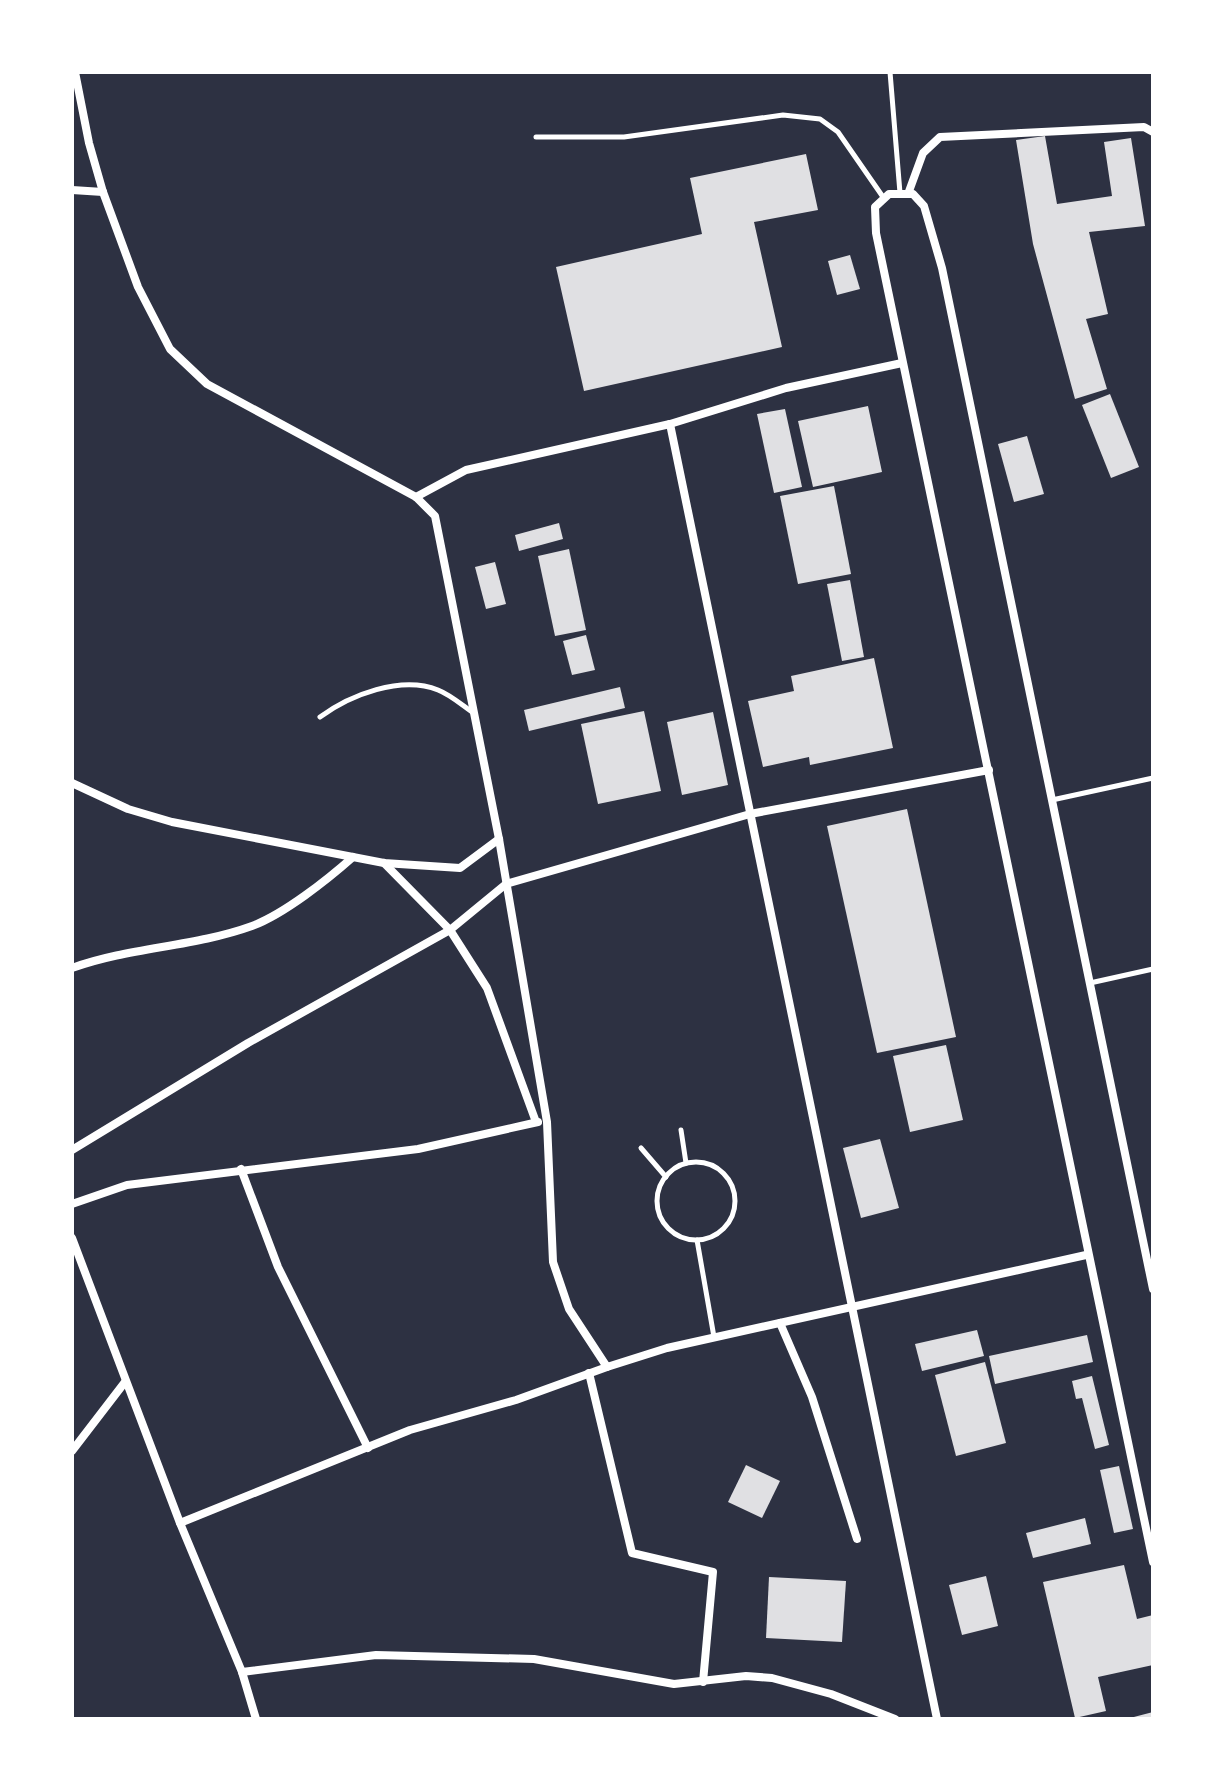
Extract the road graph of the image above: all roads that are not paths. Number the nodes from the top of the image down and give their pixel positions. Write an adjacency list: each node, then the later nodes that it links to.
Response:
1 (75, 72): 6 (street)
2 (890, 72): 7 (lane)
3 (1153, 132): 7 (street)
4 (536, 137): 8 (lane)
5 (72, 190): 6 (street)
6 (103, 192): 11 (street)
7 (904, 193): 8 (street); 17 (street)
8 (883, 197): 9 (street)
9 (902, 363): 10 (street); 14 (street)
10 (670, 424): 11 (street); 18 (street)
11 (416, 497): 12 (street)
12 (476, 715): 13 (lane); 19 (street)
13 (320, 717)
14 (989, 770): 18 (street); 38 (street)
15 (1153, 778): 17 (lane)
16 (72, 783): 20 (street)
17 (1051, 801): 26 (street)
18 (750, 814): 22 (street); 40 (street)
19 (499, 839): 21 (street); 22 (street)
20 (353, 857): 21 (street); 24 (street)
21 (384, 863): 23 (street)
22 (506, 884): 23 (street); 28 (street)
23 (450, 930): 27 (street); 31 (street)
24 (72, 968)
25 (1153, 969): 26 (lane)
26 (1089, 984): 39 (street)
27 (536, 1122): 28 (street); 33 (street)
28 (547, 1122): 43 (street)
29 (681, 1130): 32 (lane)
30 (641, 1148): 34 (lane)
31 (72, 1150)
32 (686, 1163): 34 (lane); 37 (lane)
33 (241, 1169): 35 (street); 46 (street)
34 (666, 1177): 37 (lane)
35 (72, 1204)
36 (72, 1238): 45 (street)
37 (697, 1240): 42 (lane)
38 (1086, 1255): 40 (street); 50 (street)
39 (1153, 1289)
40 (852, 1307): 41 (street); 55 (street)
41 (780, 1323): 42 (street); 49 (street)
42 (714, 1338): 43 (street)
43 (607, 1367): 44 (street)
44 (589, 1373): 46 (street); 52 (street)
45 (125, 1382): 47 (street); 48 (street)
46 (368, 1448): 48 (street)
47 (72, 1451)
48 (180, 1523): 51 (street)
49 (857, 1539)
50 (1153, 1562)
51 (242, 1672): 52 (street); 53 (street)
52 (703, 1682): 54 (street)
53 (256, 1719)
54 (895, 1719)
55 (937, 1719)

